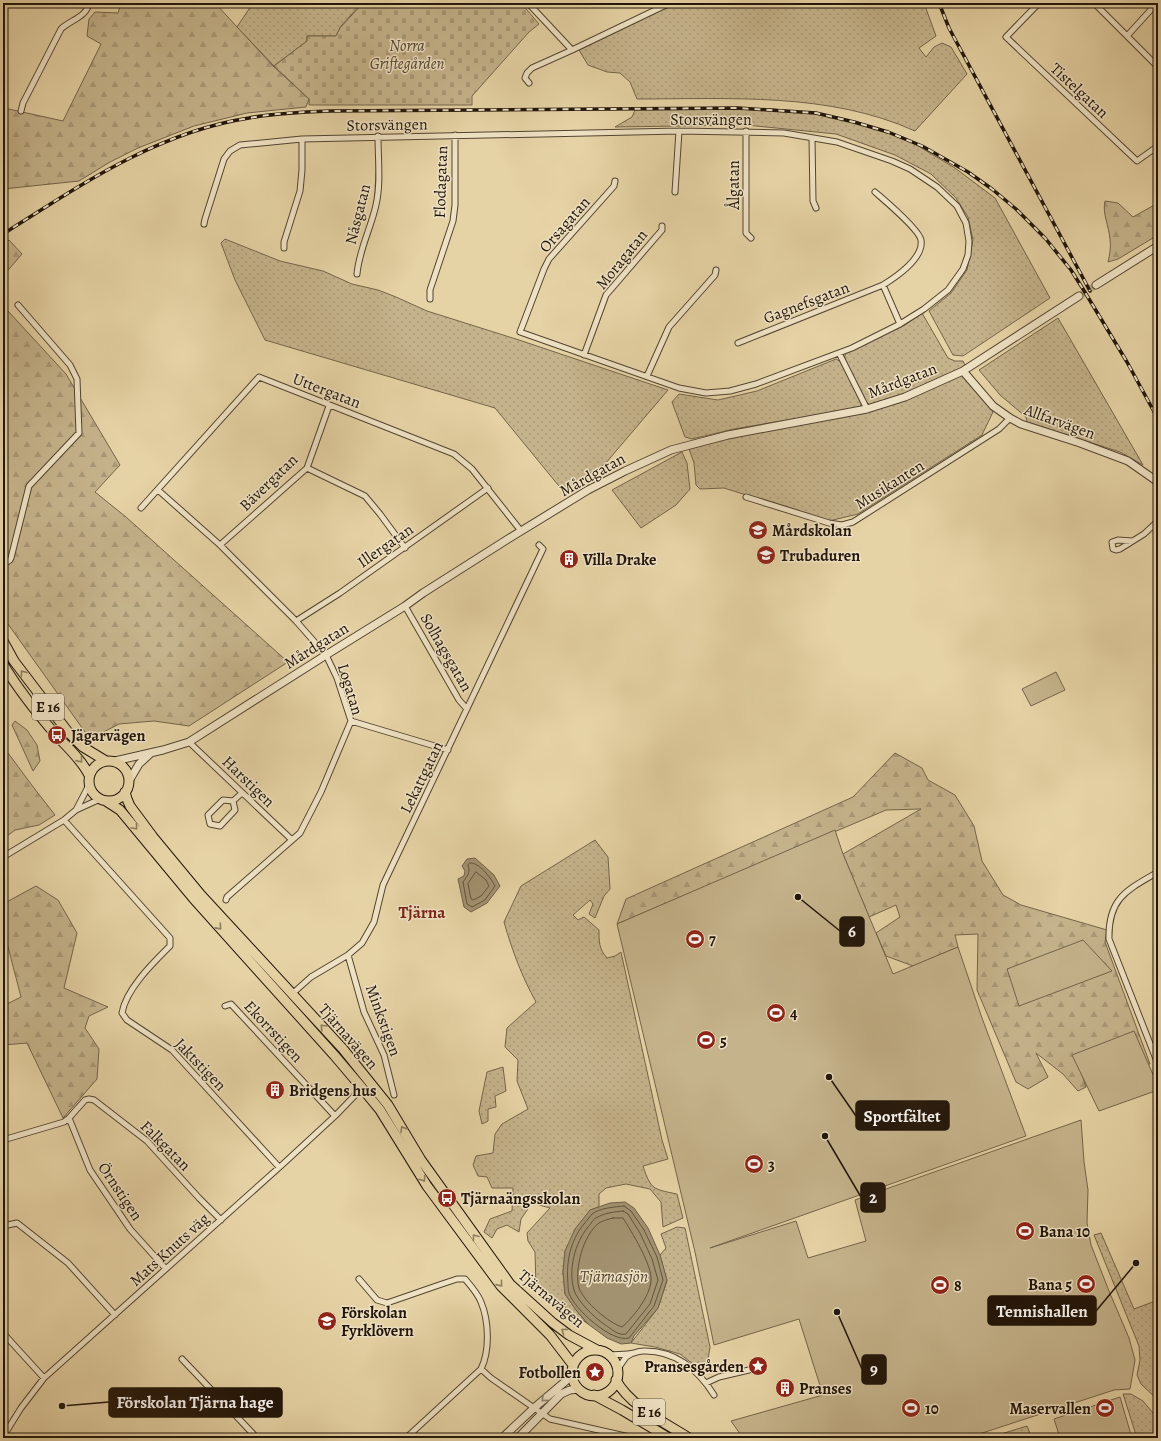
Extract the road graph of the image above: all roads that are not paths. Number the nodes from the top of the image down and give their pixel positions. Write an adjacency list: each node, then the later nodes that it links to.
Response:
1 (89, 3): 11 (street)
2 (528, 3): 8 (street)
3 (670, 3): 8 (street)
4 (1039, 3): 18 (street, Tistelgatan)
5 (1094, 3): 7 (street)
6 (1157, 3): 7 (street)
7 (1126, 36): 9 (street)
8 (572, 50): 10 (street)
9 (1158, 67)
10 (529, 83)
11 (22, 111)
12 (679, 131): 13 (street, Storsvängen); 14 (street, Storsvängen); 20 (street)
13 (746, 131): 16 (street, Storsvängen); 25 (street, Ålgatan)
14 (455, 135): 15 (street, Storsvängen); 33 (street, Flodagatan)
15 (378, 136): 17 (street, Storsvängen); 29 (street, Nåsgatan)
16 (812, 138): 22 (street); 35 (street, Storsvängen)
17 (302, 139): 23 (street, Storsvängen); 27 (street)
18 (1158, 146)
19 (615, 181): 37 (street, Orsagatan)
20 (675, 192)
21 (875, 192): 30 (street, Gagnefsgatan)
22 (816, 208)
23 (204, 224)
24 (662, 226): 41 (street, Moragatan)
25 (751, 238)
26 (1158, 246): 31 (street)
27 (284, 248)
28 (716, 270): 43 (street)
29 (357, 274)
30 (883, 285): 35 (street); 38 (street, Gagnefsgatan)
31 (1096, 285)
32 (1079, 296): 42 (street, Mårdgatan)
33 (430, 299)
34 (18, 305): 59 (street)
35 (900, 324): 40 (street, Storsvängen)
36 (750, 331): 38 (street)
37 (520, 332): 41 (street, Storsvängen)
38 (753, 337): 39 (street, Gagnefsgatan)
39 (738, 343)
40 (839, 353): 43 (street, Storsvängen); 45 (street)
41 (584, 355): 43 (street, Storsvängen)
42 (963, 371): 45 (street, Mårdgatan); 46 (street, Allfarvägen)
43 (647, 376)
44 (329, 406): 47 (street, Bävergatan); 49 (street, Uttergatan); 50 (street, Uttergatan)
45 (867, 409): 54 (street, Mårdgatan)
46 (1010, 418): 48 (street, Allfarvägen); 51 (street, Musikanten)
47 (307, 468): 56 (street, Bävergatan); 58 (street)
48 (1158, 482)
49 (488, 488): 54 (street, Uttergatan); 58 (street, Illergatan)
50 (158, 490): 52 (street, Uttergatan); 56 (street, Logatan)
51 (746, 497)
52 (141, 508)
53 (1158, 521): 55 (street)
54 (522, 531): 60 (street, Mårdgatan)
55 (1132, 540)
56 (220, 545): 61 (street, Logatan)
57 (539, 545): 65 (street, Lekattgatan)
58 (404, 548): 61 (street, Illergatan)
59 (3, 565)
60 (405, 606): 63 (street, Mårdgatan); 65 (street, Solhagsgatan)
61 (296, 622): 63 (street, Logatan)
62 (3, 641): 70 (highway, E 16, one-way to 62)
63 (326, 654): 66 (street, Logatan); 67 (street, Mårdgatan)
64 (3, 664): 71 (highway, E 16, one-way to 71)
65 (467, 709): 68 (street, Lekattgatan)
66 (351, 722): 68 (street); 80 (street, Logatan)
67 (189, 742): 69 (street, Mårdgatan); 75 (street, Harstigen)
68 (448, 750): 84 (street, Lekattgatan)
69 (151, 753): 70 (street, Mårdgatan); 72 (street)
70 (111, 761): 71 (highway); 72 (highway, E 16)
71 (89, 775): 73 (highway)
72 (129, 781): 74 (highway)
73 (89, 785): 76 (highway); 78 (street)
74 (125, 792): 76 (highway); 85 (highway, Tjärnavägen)
75 (242, 792): 77 (street); 80 (street, Harstigen)
76 (103, 800): 78 (street); 88 (highway, Tjärnavägen, one-way to 88)
77 (233, 801): 77 (street)
78 (76, 810): 79 (street)
79 (64, 820): 81 (street); 93 (street, Jaktstigen)
80 (292, 840): 83 (street, Logatan)
81 (3, 857)
82 (1158, 872): 87 (street)
83 (226, 900)
84 (348, 955): 85 (street, Lekattgatan); 89 (street, Minkstigen)
85 (292, 994): 100 (highway, Tjärnavägen, one-way to 85)
86 (225, 1006): 90 (street, Ekorrstigen)
87 (1158, 1064)
88 (362, 1088): 90 (street, Mats Knuts väg); 104 (highway, Tjärnavägen, one-way to 104)
89 (394, 1095)
90 (335, 1116): 93 (street, Mats Knuts väg)
91 (69, 1118): 92 (street); 94 (street, Falkgatan); 96 (street, Örnstigen)
92 (3, 1140)
93 (279, 1167): 94 (street, Mats Knuts väg)
94 (221, 1220): 96 (street, Mats Knuts väg)
95 (3, 1226): 98 (street)
96 (166, 1269): 98 (street, Mats Knuts väg)
97 (359, 1279): 105 (street)
98 (115, 1315): 108 (street, Mats Knuts väg)
99 (3, 1333): 108 (street)
100 (597, 1350): 102 (highway); 104 (highway)
101 (633, 1353): 102 (street); 106 (street); 110 (street)
102 (608, 1355): 106 (highway)
103 (182, 1359): 117 (street)
104 (573, 1368): 111 (highway); 114 (street, one-way to 114)
105 (481, 1369): 114 (street); 118 (street)
106 (617, 1370): 109 (highway)
107 (749, 1370): 110 (street)
108 (44, 1378): 116 (street, Mats Knuts väg)
109 (616, 1380): 112 (highway); 123 (highway, E 16)
110 (706, 1383): 113 (street)
111 (578, 1389): 112 (highway); 115 (street)
112 (594, 1395): 122 (highway, E 16)
113 (714, 1395)
114 (534, 1408): 115 (street); 119 (street)
115 (541, 1414): 120 (street); 121 (street)
116 (3, 1437)
117 (258, 1438)
118 (406, 1438)
119 (502, 1438)
120 (518, 1438)
121 (634, 1438)
122 (669, 1438)
123 (688, 1438)

